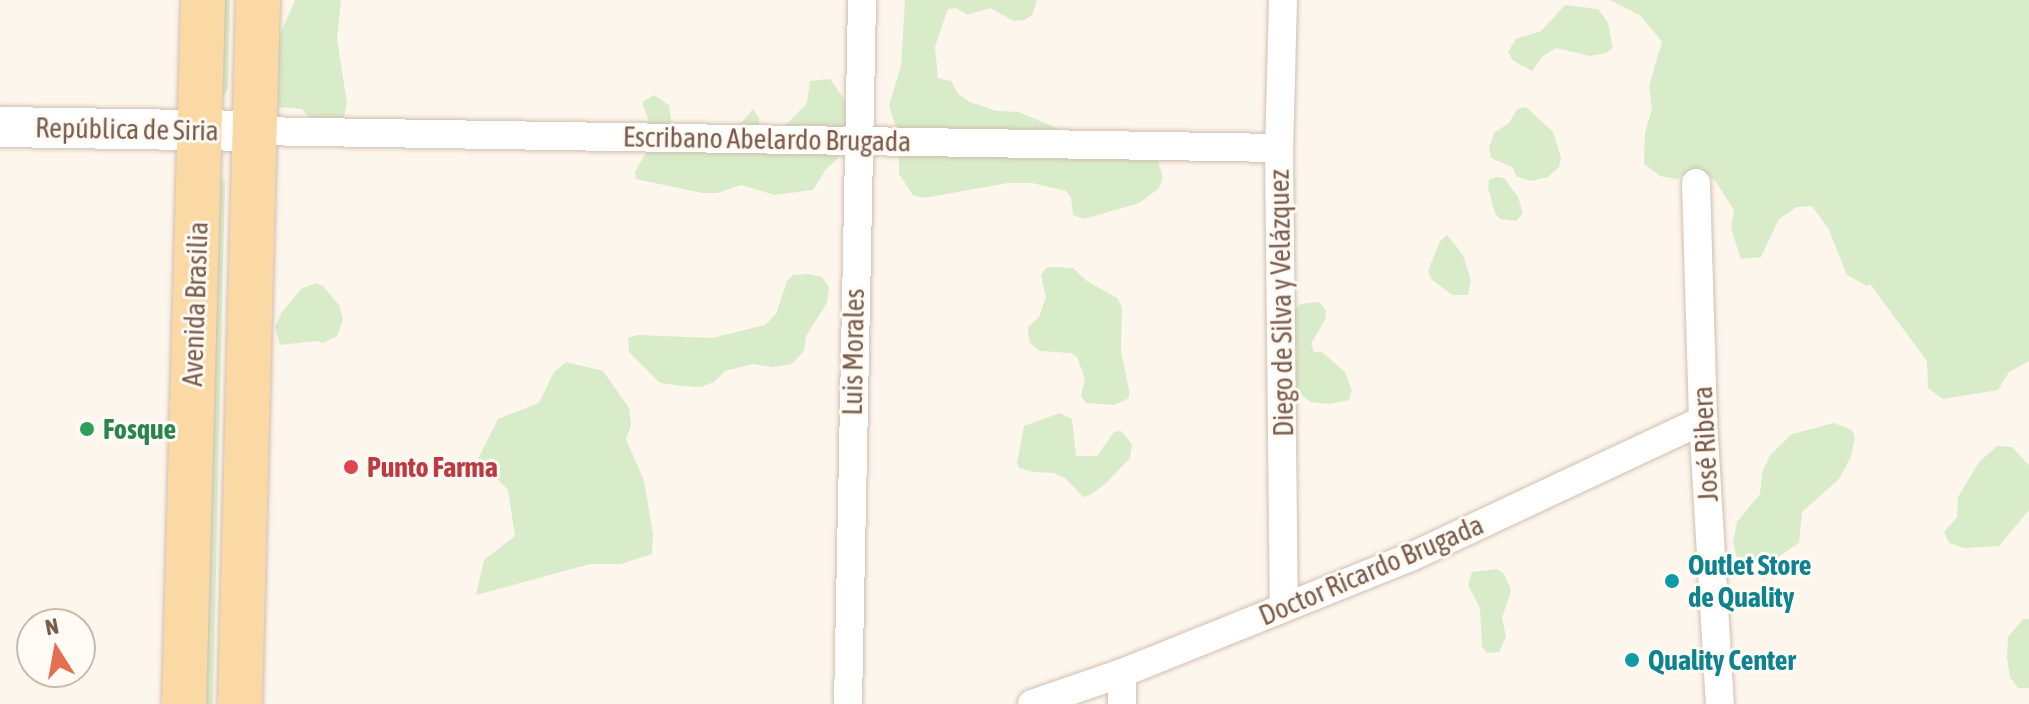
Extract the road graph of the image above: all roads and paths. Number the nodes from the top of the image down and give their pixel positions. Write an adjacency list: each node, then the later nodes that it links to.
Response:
1 (203, 0): 6 (main road, Avenida Brasilia)
2 (258, 0): 7 (main road, Avenida Brasilia)
3 (862, 0): 8 (street, Luis Morales)
4 (1283, 0): 9 (street, Diego de Silva y Velázquez)
5 (0, 127): 6 (street, República de Siria)
6 (200, 131): 7 (street, República de Siria); 14 (main road, Avenida Brasilia)
7 (254, 131): 8 (street, Escribano Abelardo Brugada); 15 (main road, Avenida Brasilia)
8 (857, 140): 9 (street, Escribano Abelardo Brugada); 16 (street, Luis Morales)
9 (1279, 148): 12 (street, Diego de Silva y Velázquez)
10 (1696, 183): 11 (street, José Ribera)
11 (1703, 420): 12 (street, Doctor Ricardo Brugada); 19 (street, José Ribera)
12 (1284, 606): 13 (street, Doctor Ricardo Brugada)
13 (1122, 673): 17 (street, Doctor Ricardo Brugada); 18 (street)
14 (184, 704)
15 (240, 704)
16 (848, 704)
17 (1032, 704)
18 (1122, 704)
19 (1720, 704)

